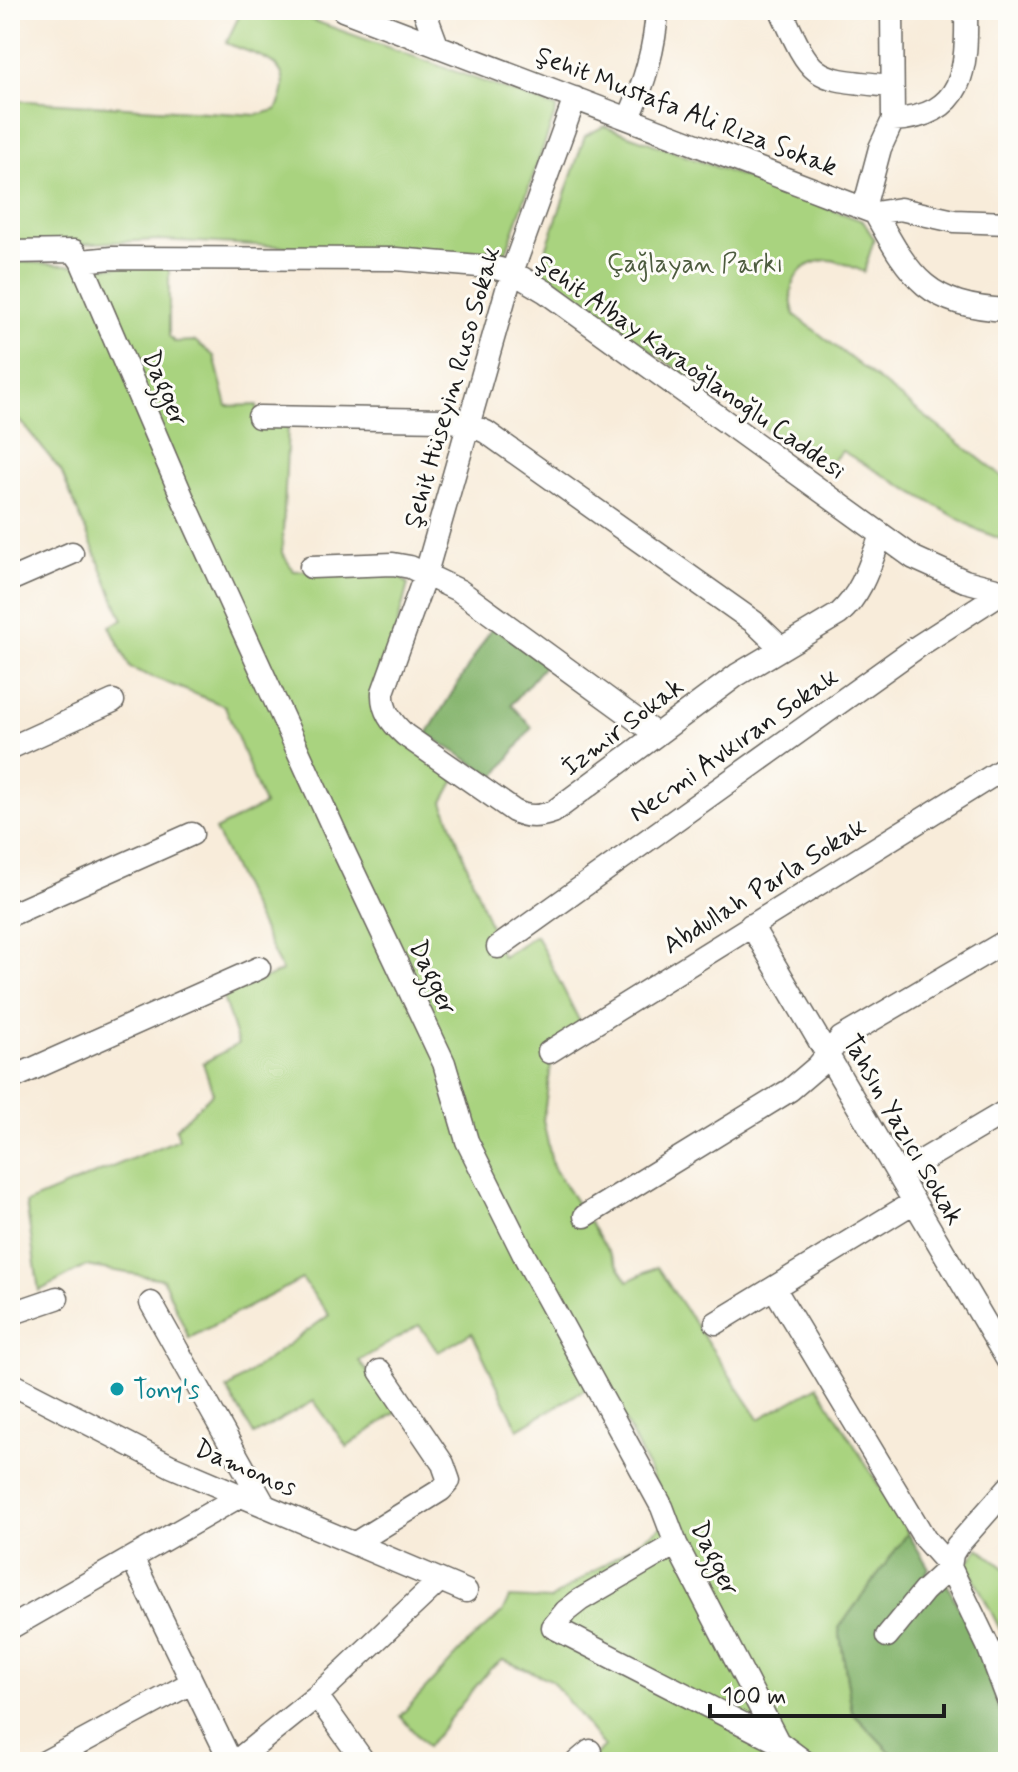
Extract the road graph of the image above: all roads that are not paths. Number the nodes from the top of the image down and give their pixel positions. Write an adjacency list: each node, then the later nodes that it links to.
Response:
1 (343, 10): 7 (street, Şehit Mustafa Ali Rıza Sokak)
2 (424, 10): 7 (street)
3 (657, 10): 10 (street)
4 (781, 10): 8 (street)
5 (892, 10): 8 (street)
6 (966, 10): 11 (street)
7 (437, 45): 9 (street, Şehit Mustafa Ali Rıza Sokak)
8 (891, 86): 11 (street)
9 (575, 98): 10 (street, Şehit Mustafa Ali Rıza Sokak); 16 (street, Şehit Hüseyin Ruso Sokak)
10 (629, 118): 12 (street, Şehit Mustafa Ali Rıza Sokak)
11 (893, 120): 12 (street)
12 (870, 211): 13 (street); 17 (street)
13 (1008, 223)
14 (10, 252): 15 (street)
15 (81, 261): 16 (street, Şehit Albay Karaoğlanoğlu Caddesi); 57 (street, Dagger)
16 (512, 272): 19 (street, Şehit Hüseyin Ruso Sokak); 20 (street, Şehit Albay Karaoğlanoğlu Caddesi)
17 (1008, 310)
18 (259, 417): 19 (street)
19 (468, 424): 23 (street, Şehit Hüseyin Ruso Sokak); 26 (street)
20 (881, 535): 25 (street, Şehit Albay Karaoğlanoğlu Caddesi); 26 (street, İzmir Sokak)
21 (72, 553): 24 (street)
22 (311, 567): 23 (street)
23 (426, 573): 27 (street, Şehit Hüseyin Ruso Sokak); 29 (street)
24 (10, 580)
25 (1006, 592): 36 (street, Necmi Avkıran Sokak)
26 (781, 648): 29 (street, İzmir Sokak)
27 (383, 692): 29 (street, İzmir Sokak)
28 (113, 701): 30 (street)
29 (656, 734)
30 (10, 748)
31 (1008, 766): 34 (street, Abdullah Parla Sokak)
32 (192, 834): 33 (street)
33 (10, 915)
34 (751, 925): 38 (street, Abdullah Parla Sokak); 39 (street, Tahsın Yazıcı Sokak)
35 (1008, 940): 39 (street)
36 (498, 947)
37 (259, 968): 40 (street)
38 (549, 1052)
39 (828, 1053): 42 (street, Tahsın Yazıcı Sokak); 44 (street)
40 (10, 1079)
41 (1008, 1110): 42 (street)
42 (898, 1175): 43 (street, Tahsın Yazıcı Sokak)
43 (914, 1202): 45 (street); 50 (street, Tahsın Yazıcı Sokak)
44 (585, 1216)
45 (774, 1288): 49 (street); 59 (street)
46 (57, 1298): 48 (street)
47 (151, 1303): 55 (street)
48 (10, 1314)
49 (716, 1323)
50 (1008, 1361)
51 (380, 1371): 56 (street)
52 (10, 1383): 54 (street, Damonos)
53 (1008, 1488): 59 (street)
54 (240, 1496): 55 (street, Damonos); 58 (street)
55 (265, 1506): 56 (street, Damonos)
56 (357, 1542): 60 (street, Damonos)
57 (676, 1544): 67 (street, Dagger); 67 (street)
58 (132, 1558): 62 (street); 64 (street)
59 (950, 1567): 63 (street); 66 (street)
60 (440, 1580): 61 (street, Damonos); 65 (street)
61 (466, 1591)
62 (10, 1628)
63 (887, 1636)
64 (191, 1683): 68 (street); 69 (street)
65 (317, 1696): 69 (street); 70 (street)
66 (1008, 1699)
67 (789, 1755)
68 (45, 1762)
69 (233, 1762)
70 (364, 1762)

